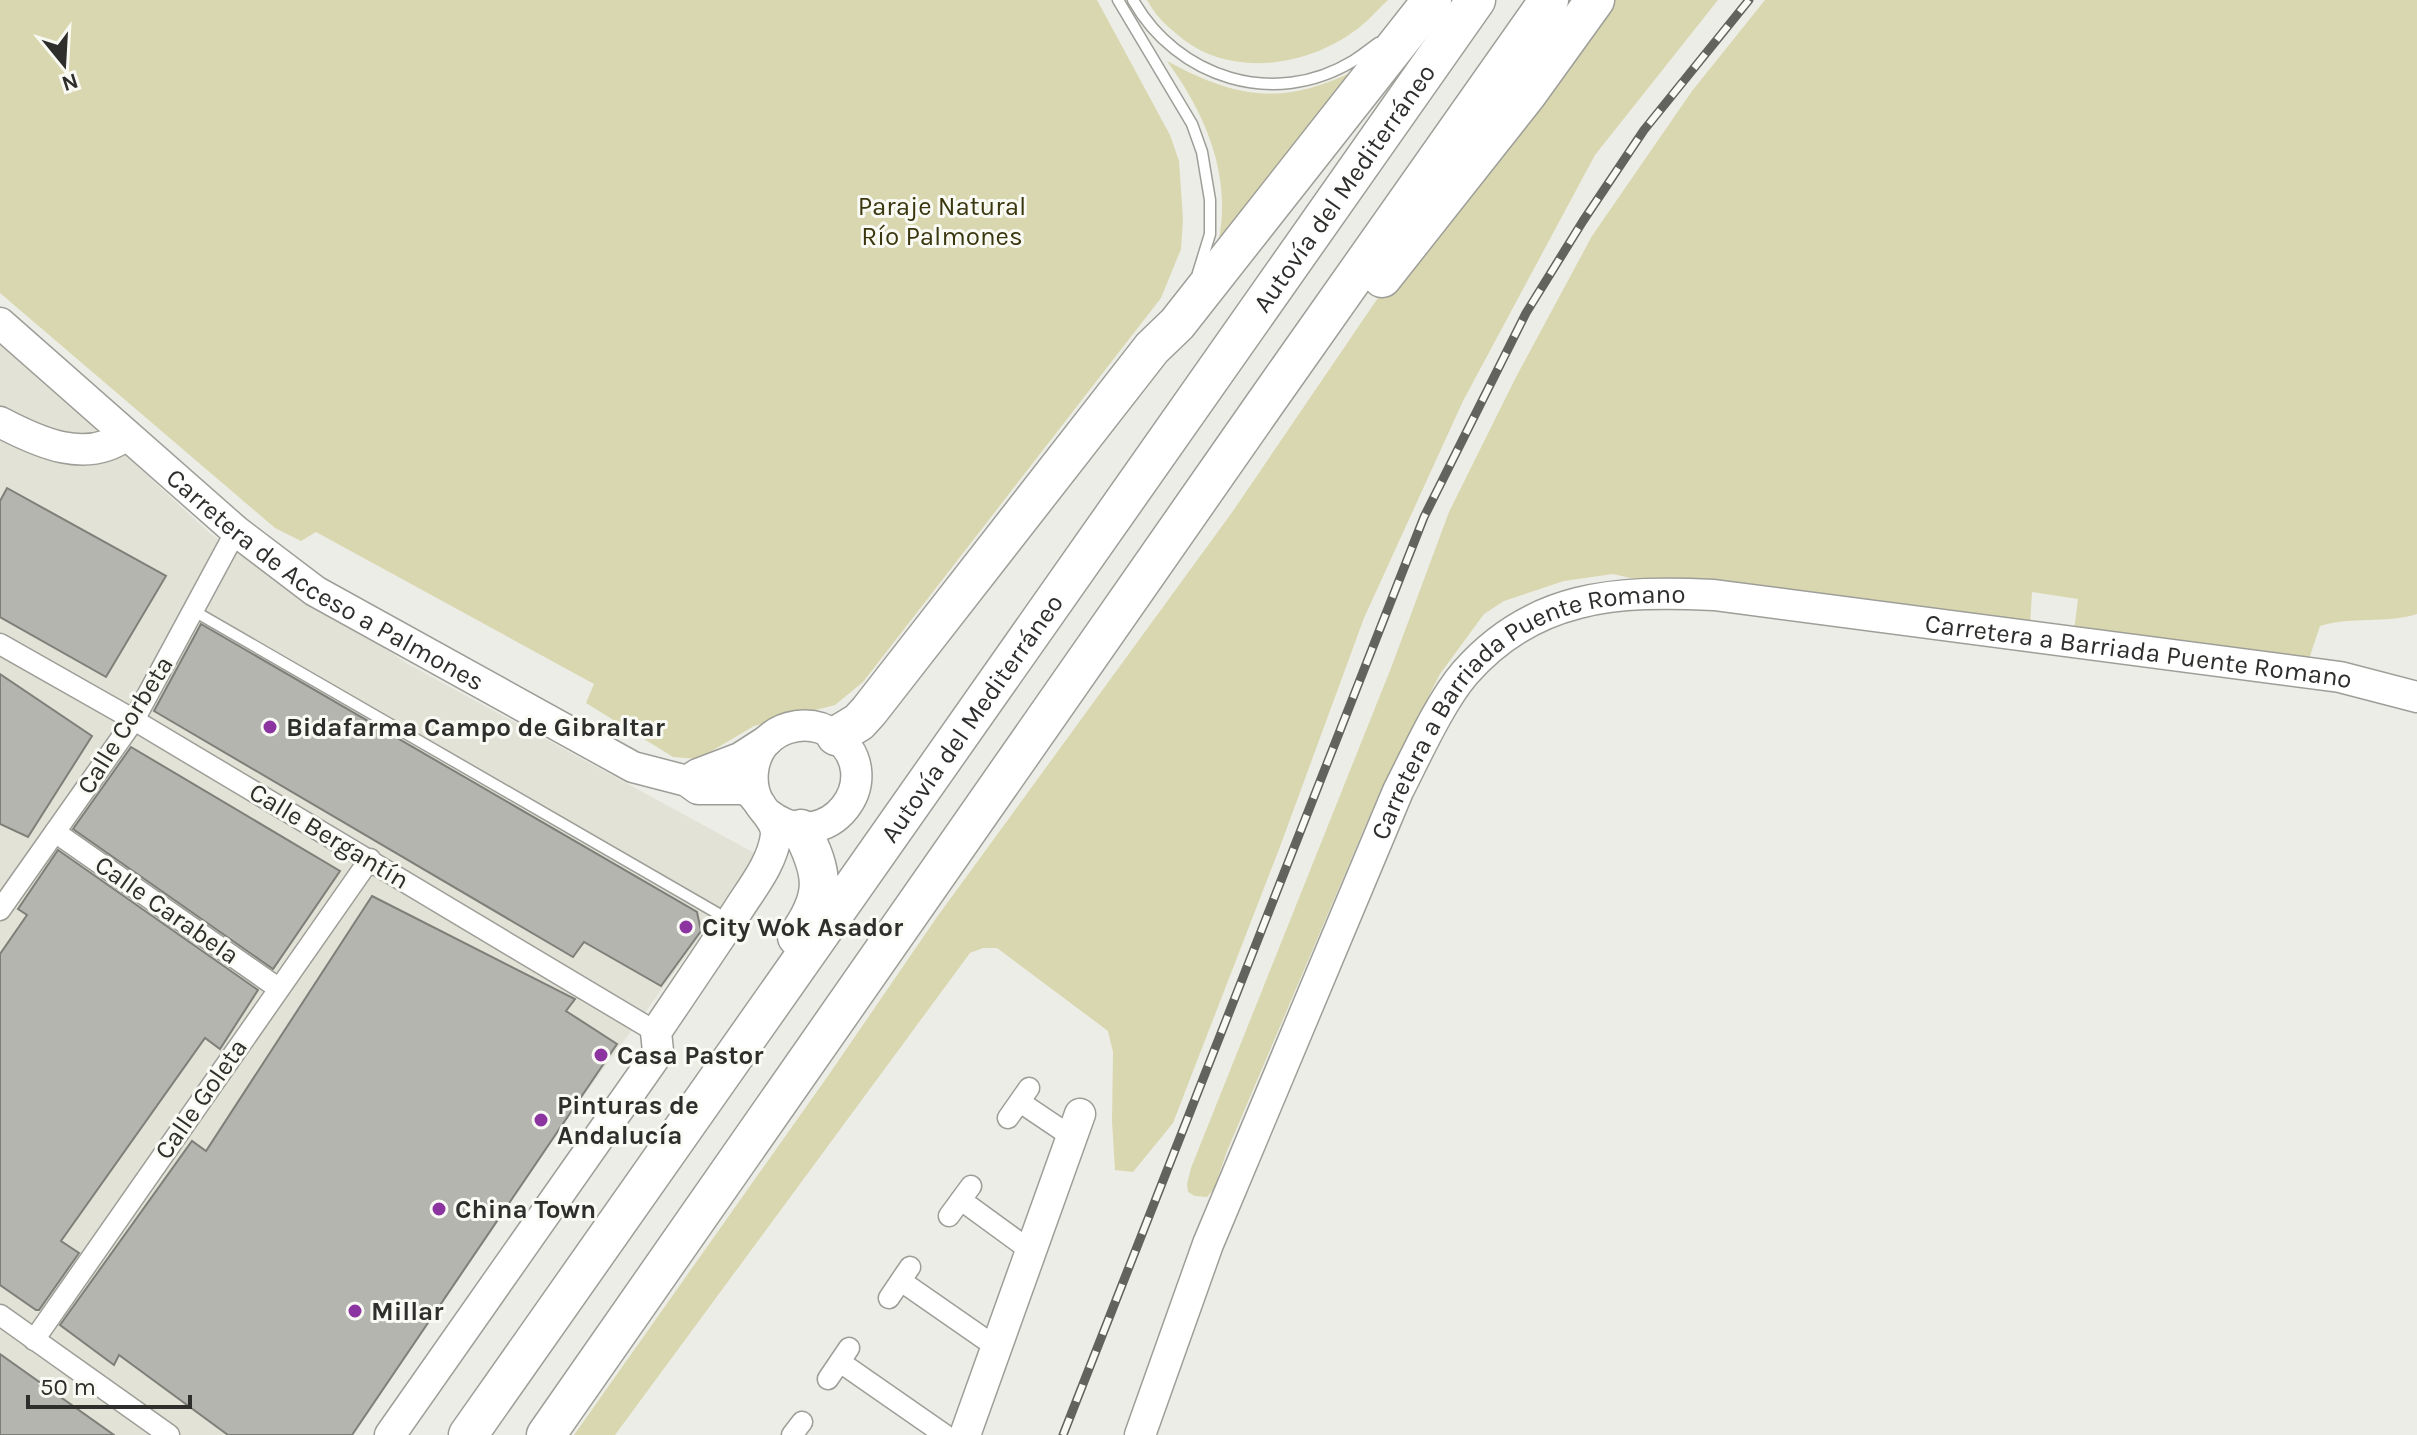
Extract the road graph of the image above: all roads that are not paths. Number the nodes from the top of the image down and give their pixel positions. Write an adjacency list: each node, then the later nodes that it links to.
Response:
1 (1118, 0): 10 (lane)
2 (1133, 0): 9 (lane)
3 (1423, 0): 8 (lane)
4 (1432, 0): 13 (highway)
5 (1476, 0): 33 (highway, Autovía del Mediterráneo)
6 (1549, 0): 14 (highway)
7 (1595, 0): 14 (highway)
8 (1393, 29)
9 (1382, 40)
10 (1192, 283)
11 (1184, 295): 13 (lane)
12 (0, 323): 15 (street, Carretera de Acceso a Palmones)
13 (1152, 348): 24 (highway)
14 (1264, 405): 46 (highway)
15 (102, 413): 16 (street); 17 (street, Carretera de Acceso a Palmones)
16 (0, 419): 17 (street)
17 (126, 435): 18 (street, Carretera de Acceso a Palmones)
18 (236, 531): 19 (street, Calle Corbeta); 25 (street, Carretera de Acceso a Palmones)
19 (194, 611): 22 (street, Calle Corbeta); 30 (lane)
20 (0, 644): 22 (street, Calle Bergantín)
21 (2417, 697): 49 (street, Carretera a Barriada Puente Romano)
22 (134, 720): 27 (street, Calle Corbeta); 28 (street, Calle Bergantín)
23 (772, 736): 24 (street); 25 (street); 26 (street)
24 (836, 736): 26 (street)
25 (687, 781): 26 (street, Carretera de Acceso a Palmones)
26 (776, 815): 30 (street); 33 (highway)
27 (55, 832): 29 (street, Calle Corbeta); 31 (street, Calle Carabela)
28 (370, 859): 31 (street, Calle Goleta); 32 (street, Calle Bergantín)
29 (0, 910)
30 (711, 952): 32 (street)
31 (278, 988): 40 (street, Calle Goleta)
32 (656, 1032): 44 (street)
33 (729, 1064): 45 (highway, Autovía del Mediterráneo)
34 (1019, 1102): 35 (street)
35 (1076, 1126): 37 (street)
36 (960, 1201): 37 (street)
37 (1031, 1251): 41 (street)
38 (900, 1282): 41 (street)
39 (0, 1315): 40 (street)
40 (34, 1340): 43 (street)
41 (996, 1347): 48 (street)
42 (839, 1363): 47 (street)
43 (169, 1435)
44 (390, 1435)
45 (468, 1435)
46 (546, 1435)
47 (945, 1435)
48 (965, 1435)
49 (1140, 1435)

